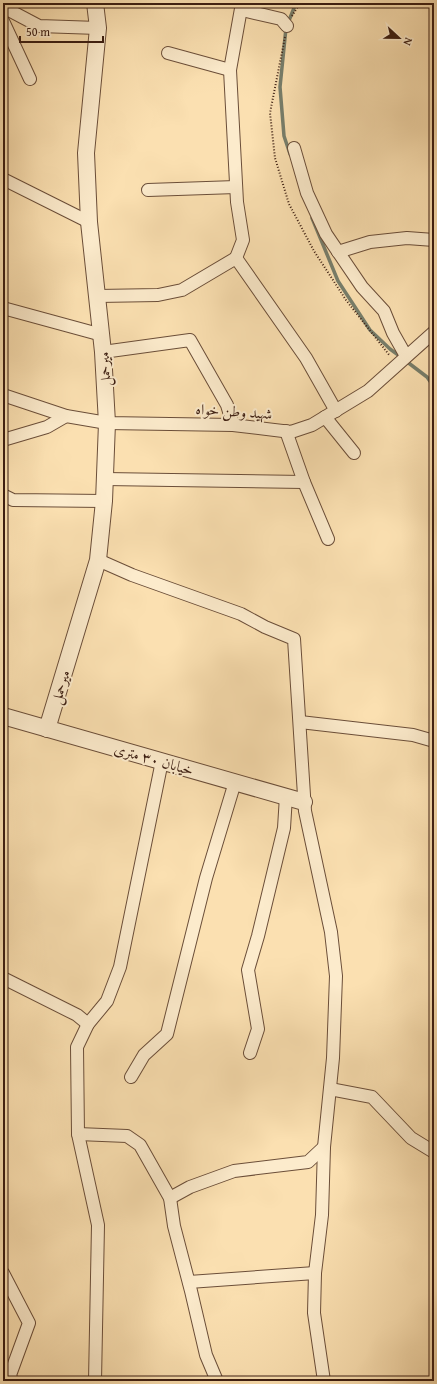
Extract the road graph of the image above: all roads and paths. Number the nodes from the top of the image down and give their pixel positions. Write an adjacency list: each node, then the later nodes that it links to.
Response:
1 (95, 3): 6 (street, میرحمل)
2 (3, 7): 6 (street)
3 (242, 7): 5 (street); 8 (street)
4 (3, 21): 9 (street)
5 (287, 26)
6 (98, 28): 14 (street, میرحمل)
7 (168, 53): 8 (street)
8 (230, 70): 12 (street)
9 (30, 79)
10 (294, 148): 16 (street)
11 (3, 179): 14 (street)
12 (236, 187): 13 (street); 17 (street)
13 (148, 190)
14 (89, 222): 18 (street, میرحمل)
15 (434, 240): 16 (street)
16 (338, 252): 23 (street)
17 (236, 258): 18 (street); 25 (street)
18 (98, 296): 21 (street, میرحمل)
19 (3, 308): 21 (street)
20 (434, 332): 23 (street, شهید وطن خواه)
21 (102, 335): 22 (street, میرحمل)
22 (103, 352): 28 (street, میرحمل); 29 (street)
23 (406, 356): 25 (street, شهید وطن خواه)
24 (3, 396): 26 (street, شهید وطن خواه)
25 (336, 411): 27 (street, شهید وطن خواه)
26 (66, 416): 28 (street, شهید وطن خواه); 31 (street)
27 (325, 417): 30 (street, شهید وطن خواه); 32 (street)
28 (107, 423): 29 (street, شهید وطن خواه); 33 (street, میرحمل)
29 (233, 425): 30 (street, شهید وطن خواه)
30 (286, 432): 34 (street)
31 (3, 440)
32 (354, 453)
33 (105, 479): 34 (street); 36 (street, میرحمل)
34 (304, 482): 37 (street)
35 (3, 495): 36 (street)
36 (104, 501): 38 (street, میرحمل)
37 (328, 539)
38 (98, 560): 40 (street); 41 (street, میرحمل)
39 (3, 716): 41 (street, خیابان ۳۰ متری)
40 (300, 722): 42 (street); 46 (street)
41 (48, 729): 43 (street, خیابان ۳۰ متری)
42 (434, 742)
43 (162, 761): 44 (street, خیابان ۳۰ متری); 48 (street)
44 (234, 782): 45 (street, خیابان ۳۰ متری); 50 (street)
45 (286, 796): 46 (street, خیابان ۳۰ متری); 49 (street)
46 (304, 802): 51 (street)
47 (3, 978): 48 (street)
48 (88, 1024): 52 (street)
49 (250, 1053)
50 (131, 1077)
51 (330, 1089): 53 (street); 54 (street)
52 (78, 1134): 55 (street); 60 (street)
53 (324, 1147): 55 (street); 57 (street)
54 (434, 1152)
55 (170, 1198): 58 (street)
56 (3, 1273): 59 (street)
57 (315, 1273): 58 (street); 62 (street)
58 (189, 1282): 61 (street)
59 (12, 1381)
60 (95, 1381)
61 (217, 1381)
62 (324, 1381)

